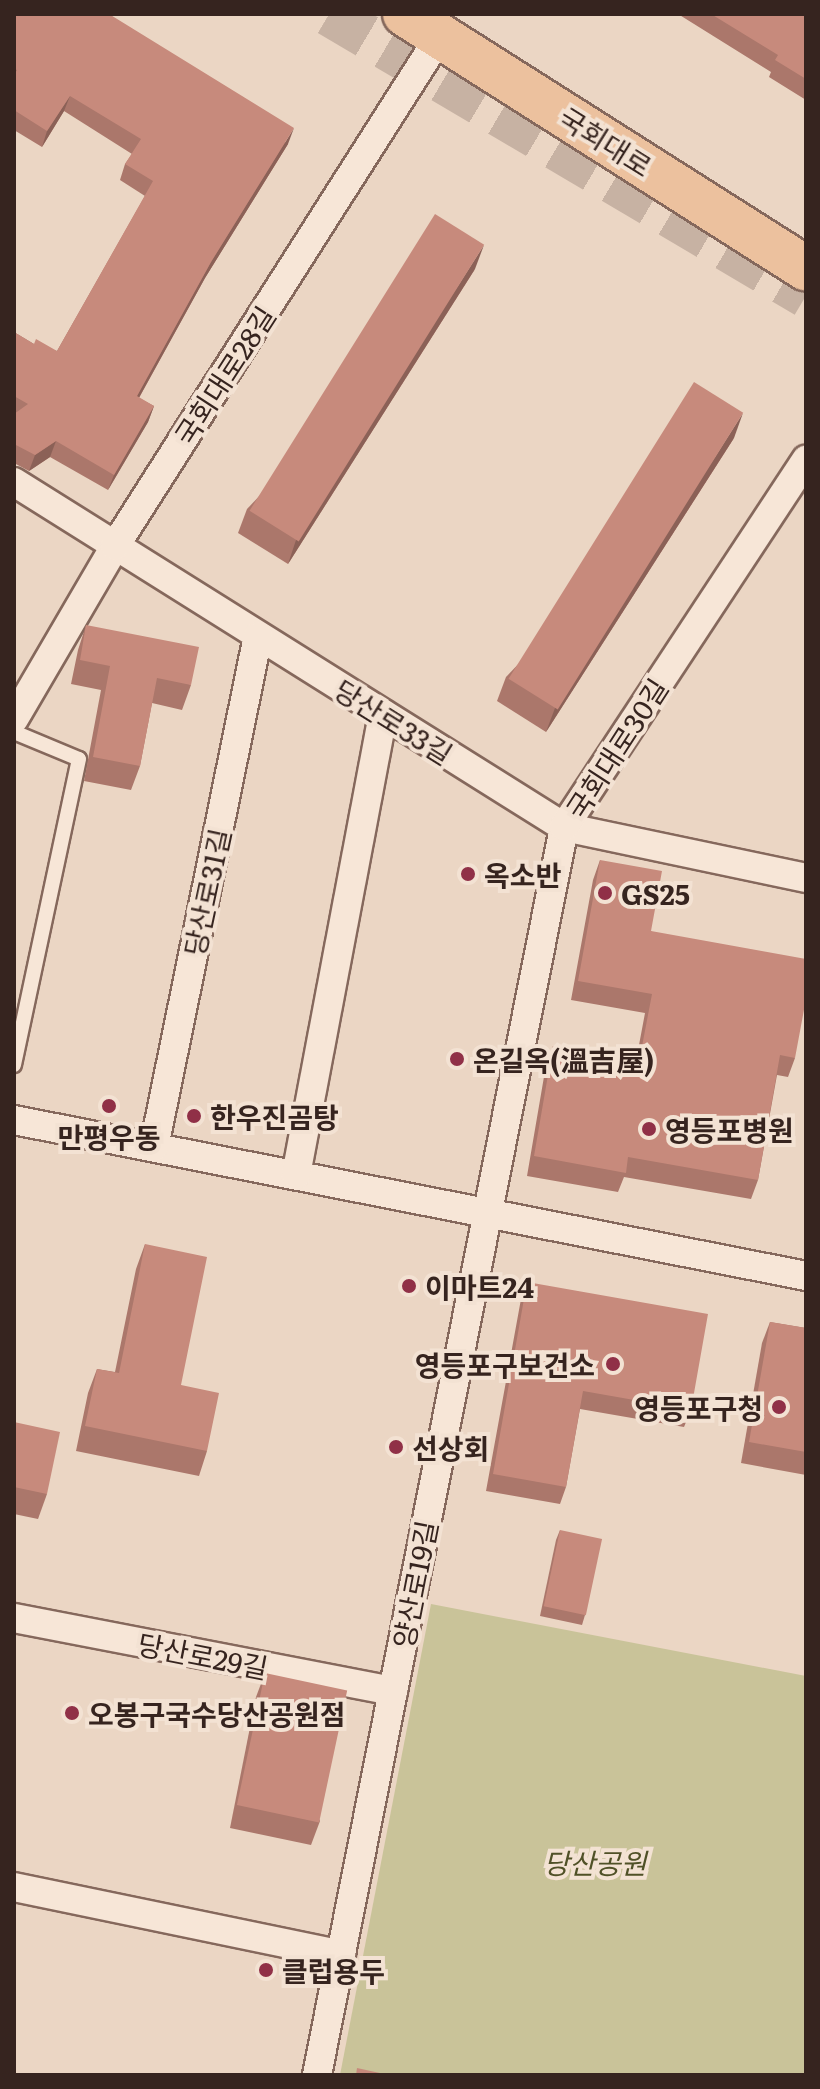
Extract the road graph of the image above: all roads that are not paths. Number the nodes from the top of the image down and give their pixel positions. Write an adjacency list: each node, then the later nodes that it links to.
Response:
1 (422, 25): 2 (main road, 국회대로); 5 (street, 국회대로28길)
2 (806, 268)
3 (806, 460): 10 (street, 국회대로30길)
4 (14, 482): 5 (street, 당산로33길)
5 (115, 546): 6 (street, 당산로33길); 8 (street, 국회대로28길)
6 (258, 636): 7 (street, 당산로33길); 14 (street, 당산로31길)
7 (383, 714): 10 (street, 당산로33길); 15 (street)
8 (14, 719)
9 (14, 732): 12 (lane)
10 (564, 827): 11 (street, 당산로33길); 16 (street, 국회대로30길)
11 (806, 878)
12 (14, 1065)
13 (14, 1120): 14 (street)
14 (154, 1147): 15 (street)
15 (296, 1175): 16 (street)
16 (487, 1213): 17 (street); 19 (street, 양산로19길)
17 (806, 1276)
18 (14, 1618): 19 (street, 당산로29길)
19 (393, 1691): 21 (street, 양산로19길)
20 (14, 1887): 21 (street)
21 (341, 1955): 22 (street, 양산로19길)
22 (317, 2075)

